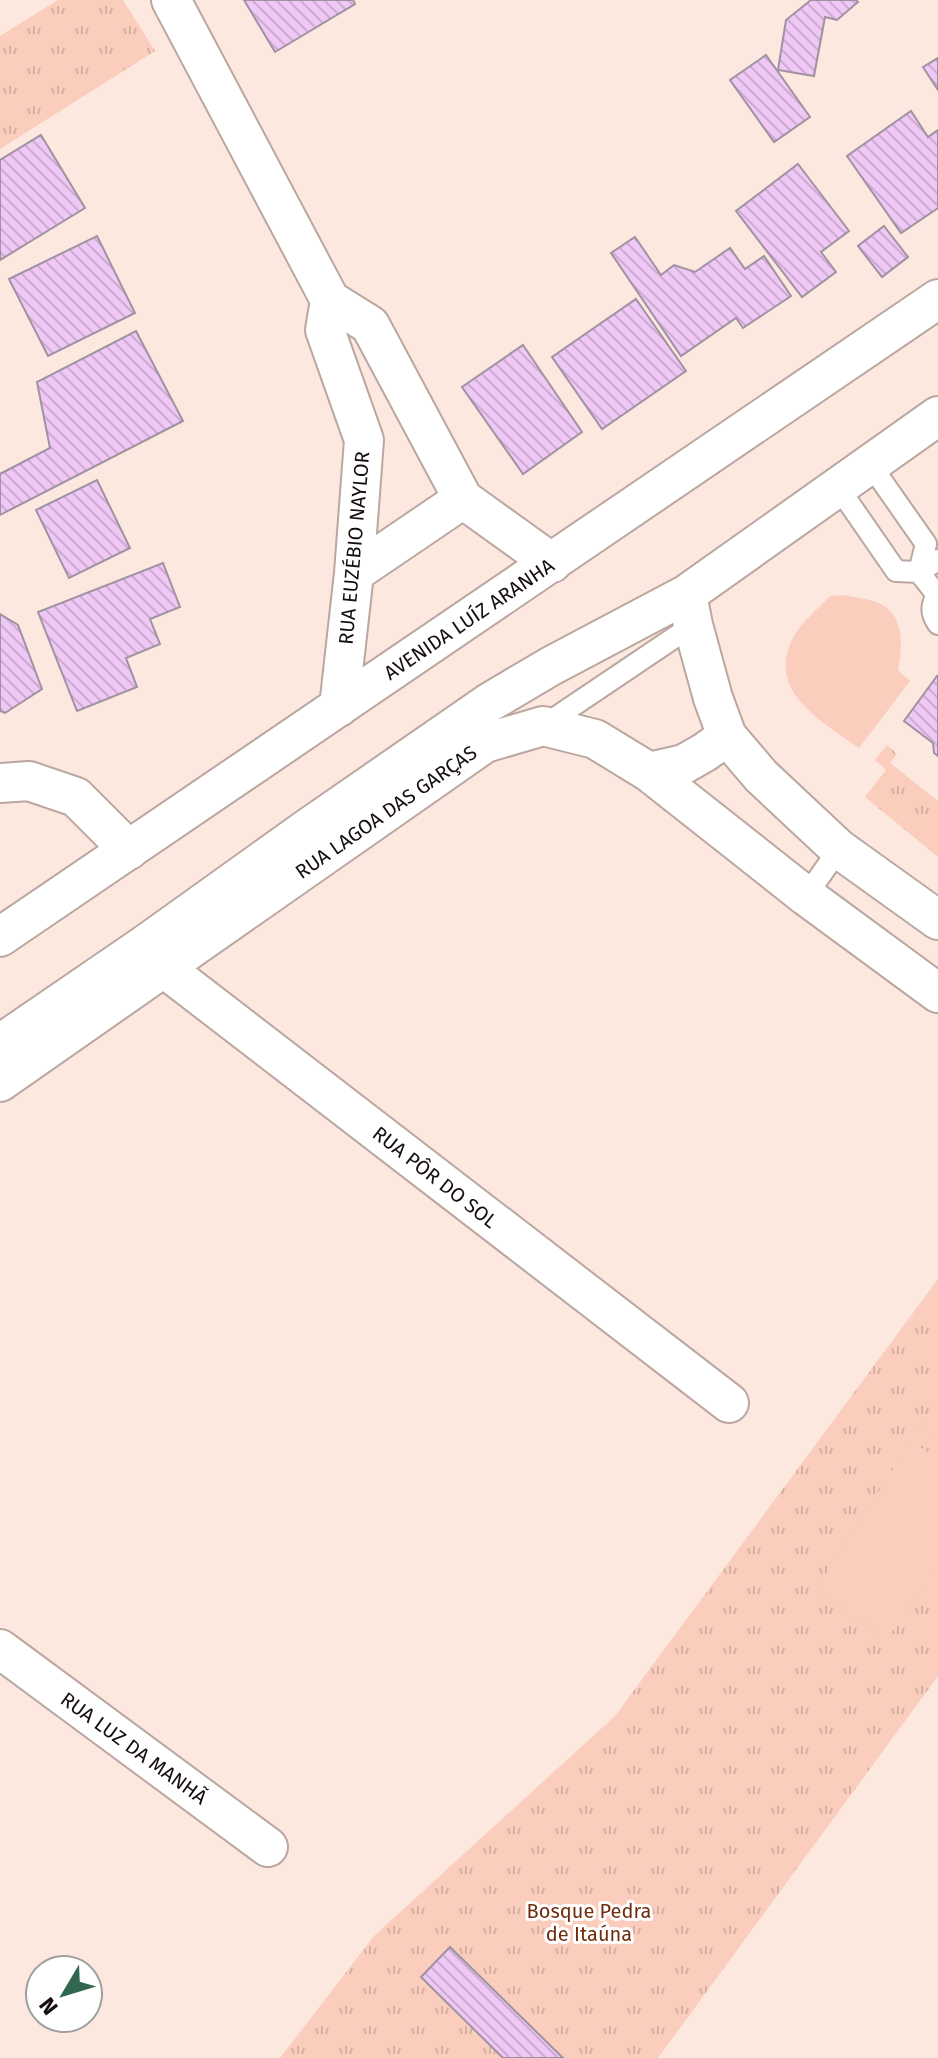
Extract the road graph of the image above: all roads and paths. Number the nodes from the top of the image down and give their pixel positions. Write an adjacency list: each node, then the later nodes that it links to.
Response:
1 (171, 0): 3 (street)
2 (938, 299): 9 (street, AVENIDA LUÍZ ARANHA)
3 (330, 300): 7 (street); 11 (street, RUA EUZÉBIO NAYLOR)
4 (938, 416): 5 (street)
5 (870, 464): 6 (street); 10 (lane)
6 (838, 487): 10 (lane); 13 (street)
7 (463, 499): 9 (street); 11 (street)
8 (938, 560): 10 (lane)
9 (552, 563): 15 (street, AVENIDA LUÍZ ARANHA)
10 (919, 572): 12 (lane)
11 (354, 573): 15 (street, RUA EUZÉBIO NAYLOR)
12 (937, 594): 14 (lane)
13 (690, 610): 16 (lane); 17 (street); 26 (street)
14 (938, 624)
15 (339, 707): 21 (street, AVENIDA LUÍZ ARANHA)
16 (543, 726): 18 (street); 26 (street, RUA LAGOA DAS GARÇAS)
17 (727, 736): 18 (street); 20 (street)
18 (649, 772): 22 (street)
19 (0, 783): 21 (street)
20 (839, 849): 22 (lane); 24 (street)
21 (129, 850): 23 (street, AVENIDA LUÍZ ARANHA)
22 (806, 896): 27 (street)
23 (18, 912): 25 (street, AVENIDA LUÍZ ARANHA)
24 (938, 920)
25 (0, 937)
26 (155, 956): 28 (street); 29 (street, RUA LAGOA DAS GARÇAS); 30 (street, RUA PÔR DO SOL)
27 (938, 993)
28 (0, 1044)
29 (0, 1082)
30 (729, 1403)
31 (0, 1649): 32 (street, RUA LUZ DA MANHÃ)
32 (268, 1847)

